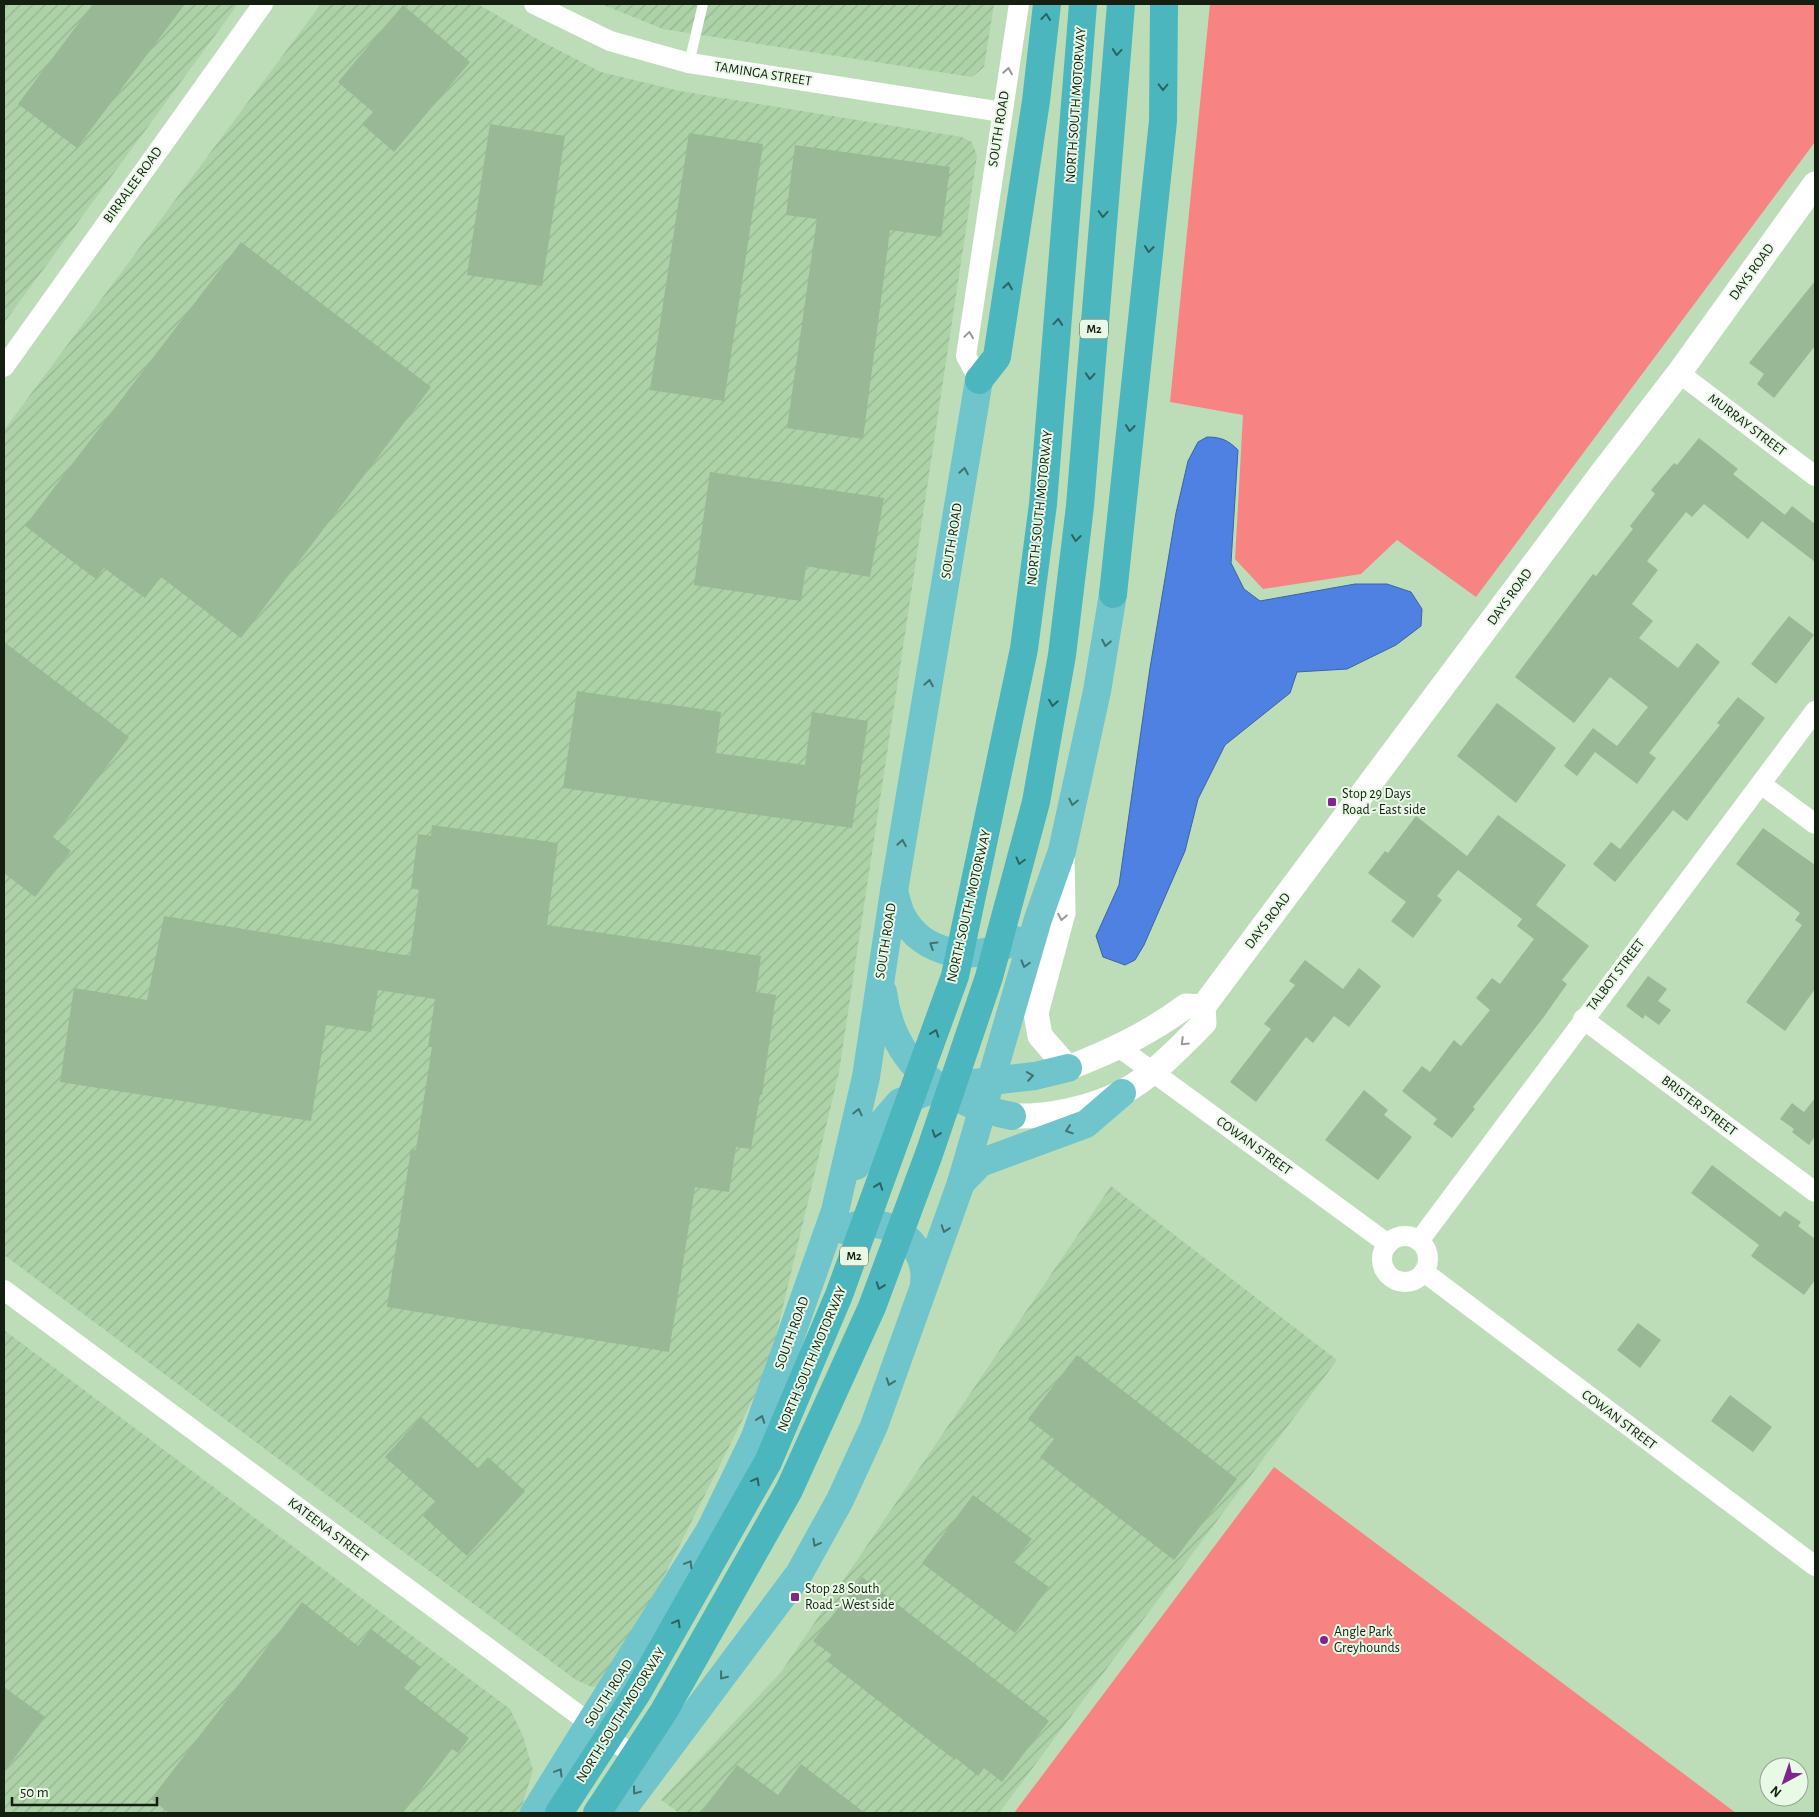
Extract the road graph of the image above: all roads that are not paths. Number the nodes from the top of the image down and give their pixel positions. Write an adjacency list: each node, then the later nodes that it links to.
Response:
1 (263, 4): 12 (street, BIRRALEE ROAD)
2 (534, 4): 9 (street, TAMINGA STREET)
3 (703, 4): 9 (lane)
4 (1019, 4): 10 (street, SOUTH ROAD, one-way to 4)
5 (1047, 4): 14 (highway, one-way to 5)
6 (1083, 4): 45 (highway, NORTH SOUTH MOTORWAY / M2, one-way to 6)
7 (1121, 4): 46 (highway, M2, one-way to 46)
8 (1164, 4): 19 (highway, one-way to 19)
9 (689, 63): 10 (street, TAMINGA STREET)
10 (1002, 112): 14 (street, SOUTH ROAD, one-way to 10)
11 (1815, 184): 13 (street, DAYS ROAD)
12 (4, 367)
13 (1680, 373): 15 (street, MURRAY STREET); 22 (street, DAYS ROAD)
14 (979, 380): 20 (highway, SOUTH ROAD, one-way to 14)
15 (1815, 476)
16 (1815, 711): 17 (street, TALBOT STREET)
17 (1761, 784): 18 (street); 23 (street, TALBOT STREET)
18 (1815, 824)
19 (1062, 851): 21 (highway); 25 (street, one-way to 25)
20 (894, 891): 21 (highway, one-way to 20); 28 (highway); 34 (highway, SOUTH ROAD, one-way to 20)
21 (1038, 919): 27 (highway, one-way to 27)
22 (1203, 1007): 24 (street); 26 (street, DAYS ROAD, one-way to 26)
23 (1583, 1019): 33 (street, BRISTER STREET); 35 (street, TALBOT STREET)
24 (1120, 1048): 25 (street); 26 (street, COWAN STREET)
25 (1068, 1068): 27 (highway, one-way to 25)
26 (1151, 1071): 29 (street, DAYS ROAD); 36 (street, COWAN STREET)
27 (991, 1081): 28 (highway); 30 (highway)
28 (940, 1087): 30 (highway); 34 (highway)
29 (1122, 1092): 31 (street, DAYS ROAD); 32 (highway, one-way to 32)
30 (982, 1110): 31 (highway); 32 (highway)
31 (1012, 1116)
32 (961, 1183): 40 (highway, one-way to 40)
33 (1815, 1192)
34 (835, 1211): 37 (highway, SOUTH ROAD)
35 (1419, 1241): 36 (street); 38 (street)
36 (1388, 1244): 38 (street)
37 (821, 1252): 40 (highway); 42 (highway, SOUTH ROAD, one-way to 37)
38 (1424, 1272): 41 (street, COWAN STREET)
39 (4, 1290): 42 (street, KATEENA STREET)
40 (923, 1294): 43 (highway, one-way to 43)
41 (1815, 1566)
42 (588, 1723): 43 (street, KATEENA STREET); 44 (highway, SOUTH ROAD, one-way to 42)
43 (652, 1770): 47 (highway, one-way to 47)
44 (534, 1813)
45 (559, 1813)
46 (597, 1813)
47 (620, 1813)

